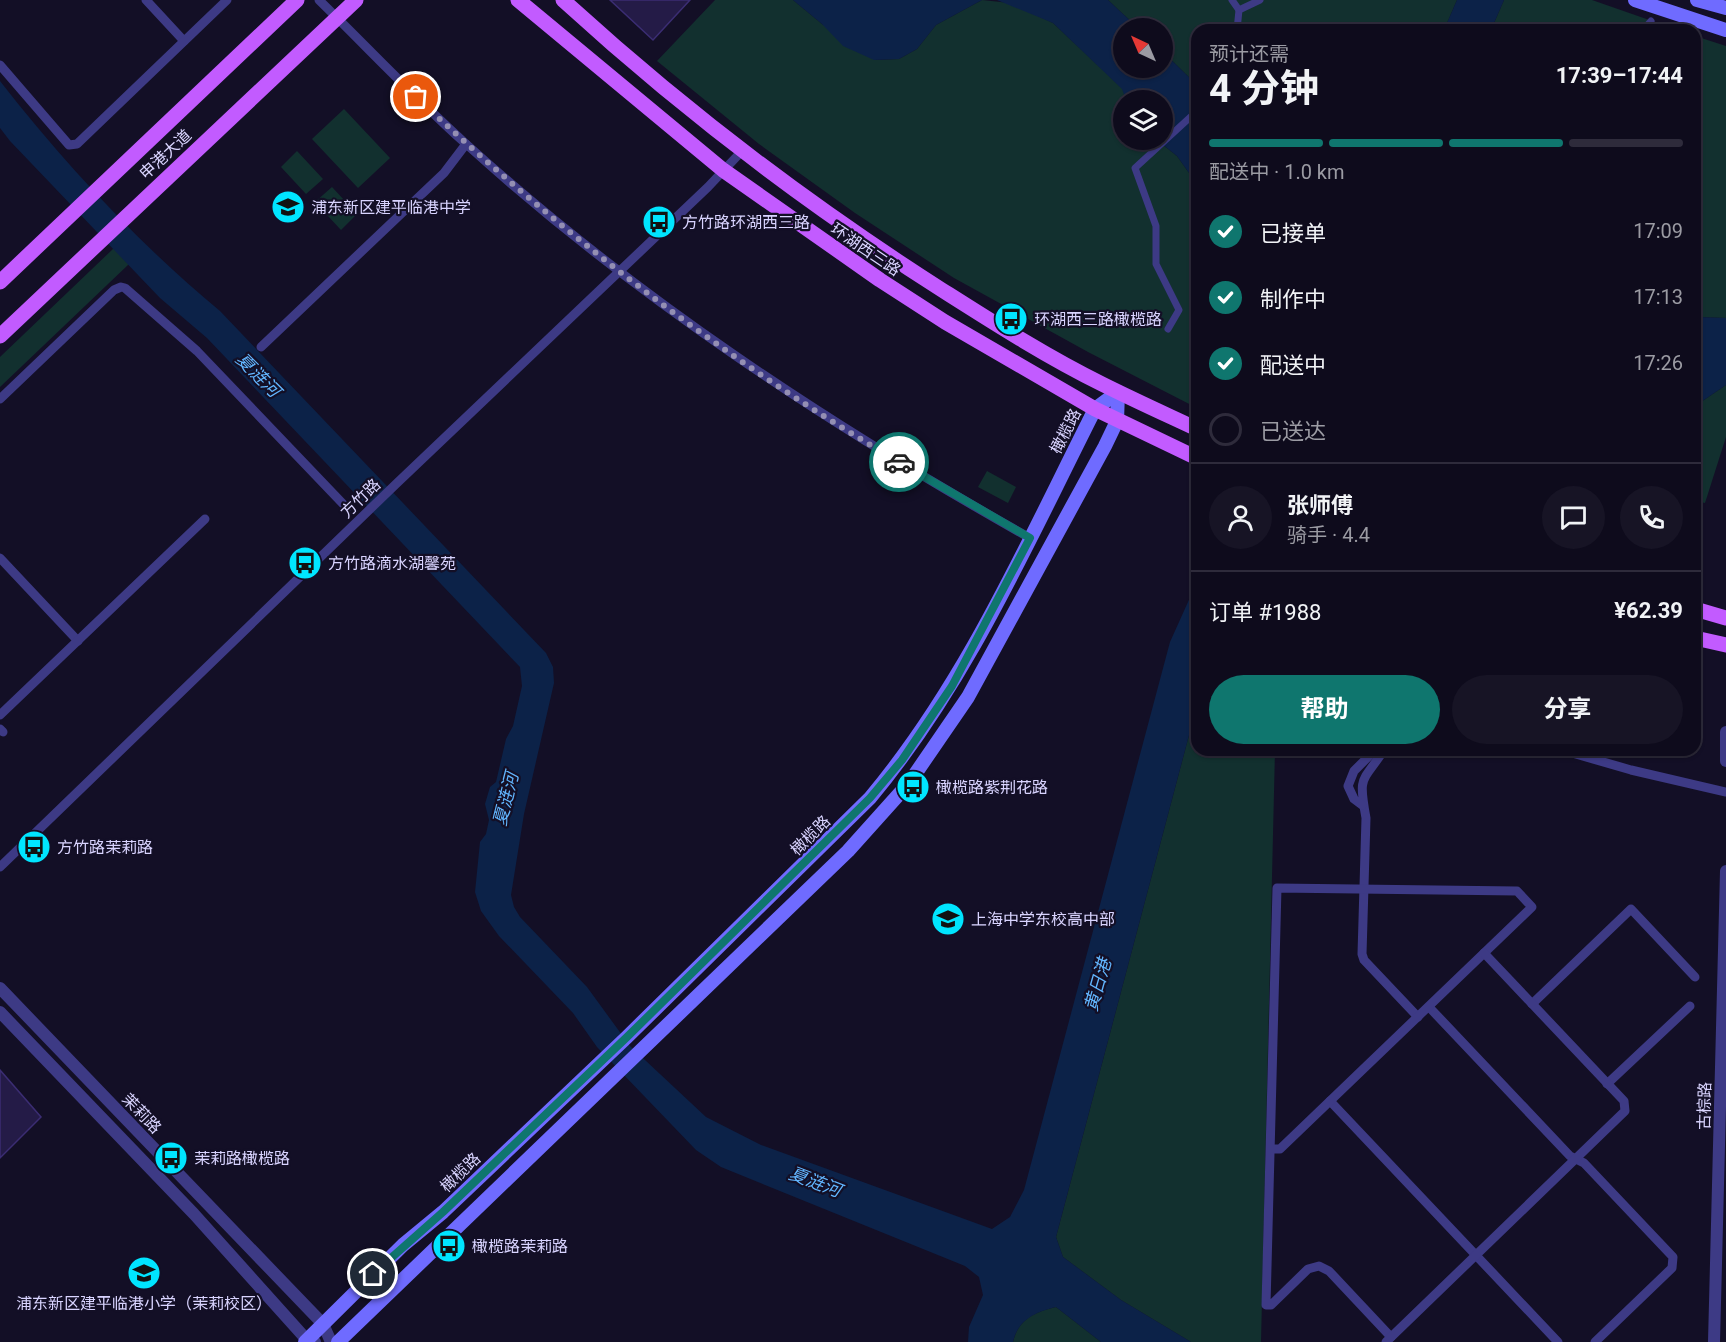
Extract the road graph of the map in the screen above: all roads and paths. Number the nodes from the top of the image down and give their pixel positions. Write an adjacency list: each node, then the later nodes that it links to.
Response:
1 (146, 0): 19 (street)
2 (227, 0): 19 (street)
3 (297, 0): 26 (main road, 申港大道)
4 (319, 0): 14 (street)
5 (356, 0): 14 (main road, 申港大道)
6 (518, 0): 24 (main road, 环湖西三路)
7 (563, 0): 23 (main road, 环湖西三路)
8 (1232, 0): 13 (street)
9 (1260, 0): 13 (street)
10 (1635, 0): 18 (main road)
11 (1697, 0): 12 (main road)
12 (1726, 8)
13 (1239, 10): 16 (street)
14 (337, 18): 22 (street); 28 (main road, 申港大道)
15 (1651, 21): 17 (street)
16 (1238, 24)
17 (1648, 24)
18 (1726, 30)
19 (184, 41): 20 (street)
20 (0, 65)
21 (1191, 117): 27 (street)
22 (466, 144): 25 (street); 29 (street)
23 (741, 152): 24 (street, 方竹路); 30 (main road, 环湖西三路)
24 (723, 170): 25 (street, 方竹路); 32 (main road, 环湖西三路)
25 (619, 272): 38 (street); 53 (street, 方竹路)
26 (0, 282)
27 (1168, 329)
28 (0, 336)
29 (261, 347)
30 (1118, 392): 32 (main road, 橄榄路); 33 (main road); 34 (main road, 环湖西三路)
31 (0, 399): 36 (street)
32 (1095, 409): 33 (main road, 环湖西三路); 38 (main road, 橄榄路)
33 (1118, 421): 35 (main road, 环湖西三路); 74 (main road)
34 (1191, 426)
35 (1191, 455)
36 (347, 508)
37 (205, 519): 43 (street)
38 (1030, 538): 70 (main road, 橄榄路)
39 (0, 558): 43 (street)
40 (1701, 611): 41 (main road)
41 (1726, 618)
42 (1701, 639): 44 (main road)
43 (78, 641): 45 (street)
44 (1726, 645)
45 (0, 715)
46 (1726, 732): 50 (street)
47 (1369, 756): 52 (street)
48 (1380, 756): 52 (street)
49 (1583, 756): 51 (street)
50 (1726, 761)
51 (1726, 792)
52 (1362, 805): 55 (street)
53 (0, 867)
54 (1726, 871): 60 (street, 古棕路)
55 (1363, 889): 56 (street); 64 (street); 67 (street)
56 (1484, 953): 59 (street); 62 (street)
57 (1695, 977): 59 (street)
58 (0, 988): 70 (street, 茉莉路)
59 (1532, 1004): 65 (street)
60 (1724, 1005): 77 (street, 古棕路)
61 (1690, 1006): 65 (street)
62 (1429, 1007): 64 (street); 68 (street)
63 (0, 1012): 72 (street, 茉莉路)
64 (1418, 1017): 66 (street)
65 (1607, 1083): 68 (street)
66 (1330, 1101): 67 (street); 69 (street)
67 (1271, 1149): 71 (street)
68 (1577, 1159): 69 (street); 76 (street)
69 (1476, 1255): 71 (street); 75 (street)
70 (323, 1324): 72 (main road, 橄榄路); 73 (street, 茉莉路)
71 (1388, 1340)
72 (309, 1341)
73 (331, 1342)
74 (338, 1342)
75 (1558, 1342)
76 (1595, 1342)
77 (1714, 1342)

